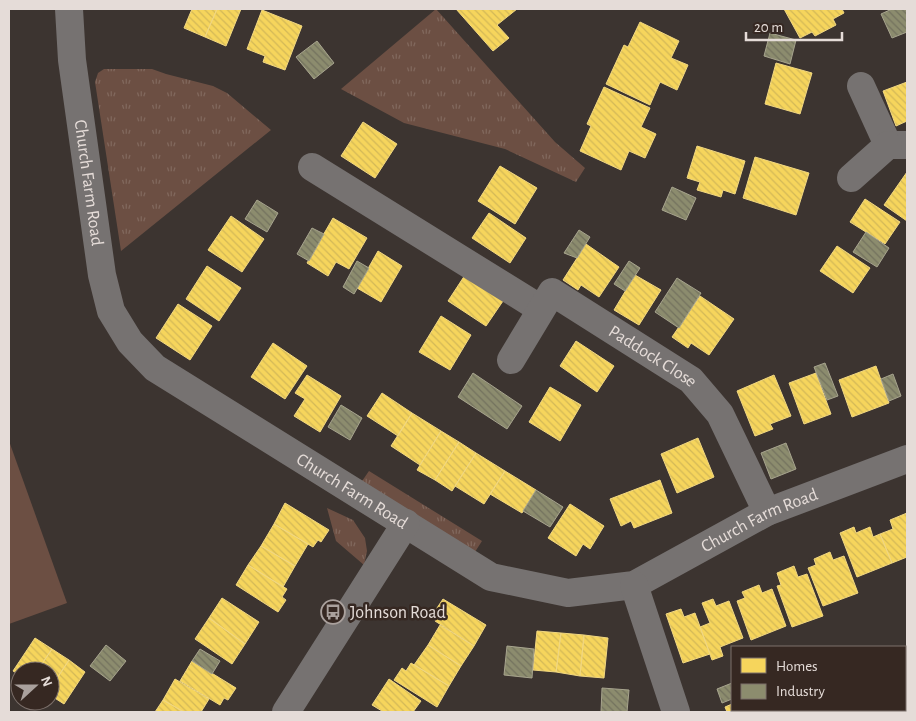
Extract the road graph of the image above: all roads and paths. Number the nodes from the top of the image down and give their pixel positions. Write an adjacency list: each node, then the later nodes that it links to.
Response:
1 (69, 9): 10 (street, Church Farm Road)
2 (861, 86): 3 (street)
3 (898, 145): 5 (street)
4 (312, 167): 6 (street)
5 (851, 178)
6 (542, 309): 7 (street, Paddock Close); 9 (street, Paddock Close)
7 (511, 360)
8 (907, 459): 9 (street, Church Farm Road)
9 (766, 512): 11 (street, Church Farm Road)
10 (406, 523): 11 (street, Church Farm Road); 12 (street)
11 (634, 585): 13 (street)
12 (286, 712)
13 (676, 712)

